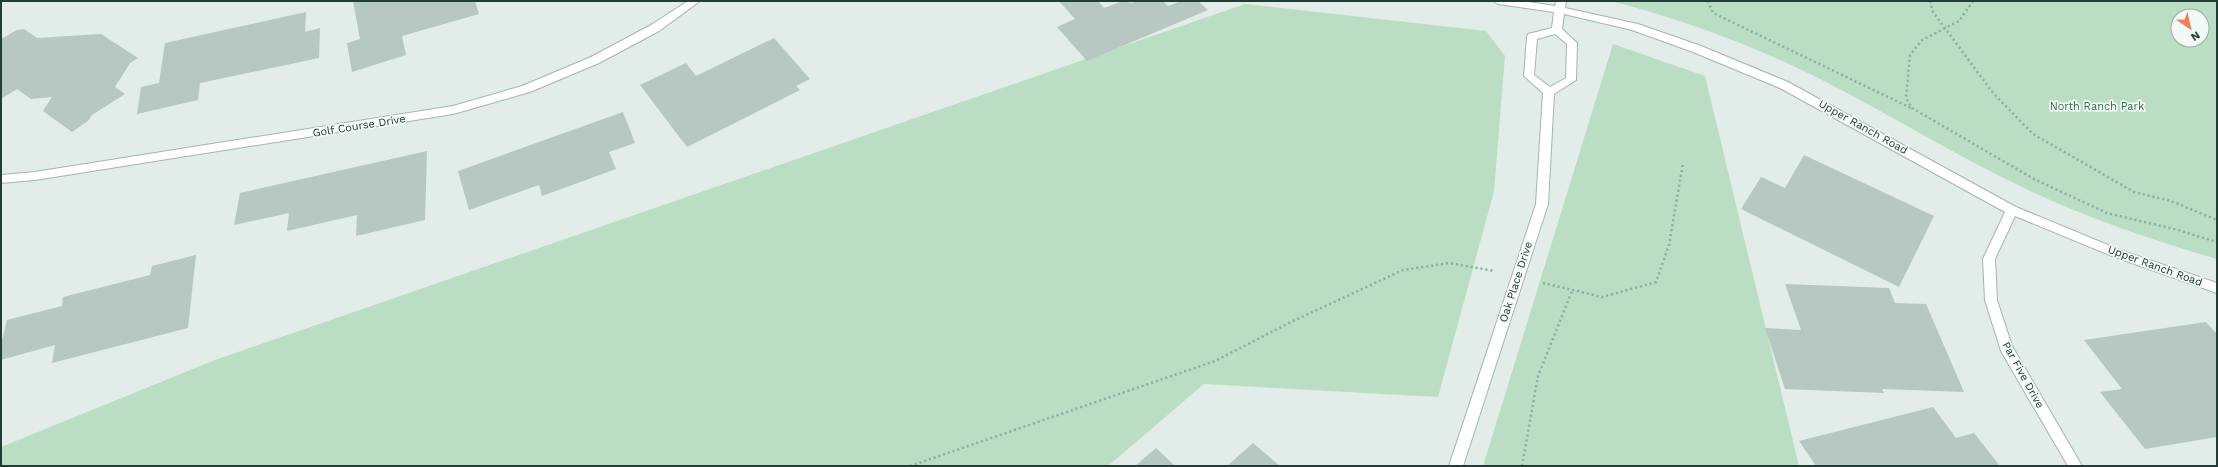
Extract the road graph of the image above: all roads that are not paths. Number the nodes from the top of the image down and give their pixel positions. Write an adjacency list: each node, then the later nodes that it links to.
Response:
1 (695, 1): 6 (street, Golf Course Drive)
2 (1498, 1): 3 (street, Upper Ranch Road)
3 (1561, 5): 4 (street); 7 (street, Upper Ranch Road)
4 (1557, 30): 5 (street); 5 (street)
5 (1549, 92): 9 (street, Oak Place Drive)
6 (1, 179)
7 (2012, 210): 8 (street, Upper Ranch Road); 10 (street, Par Five Drive)
8 (2217, 288)
9 (1456, 466)
10 (2075, 466)

